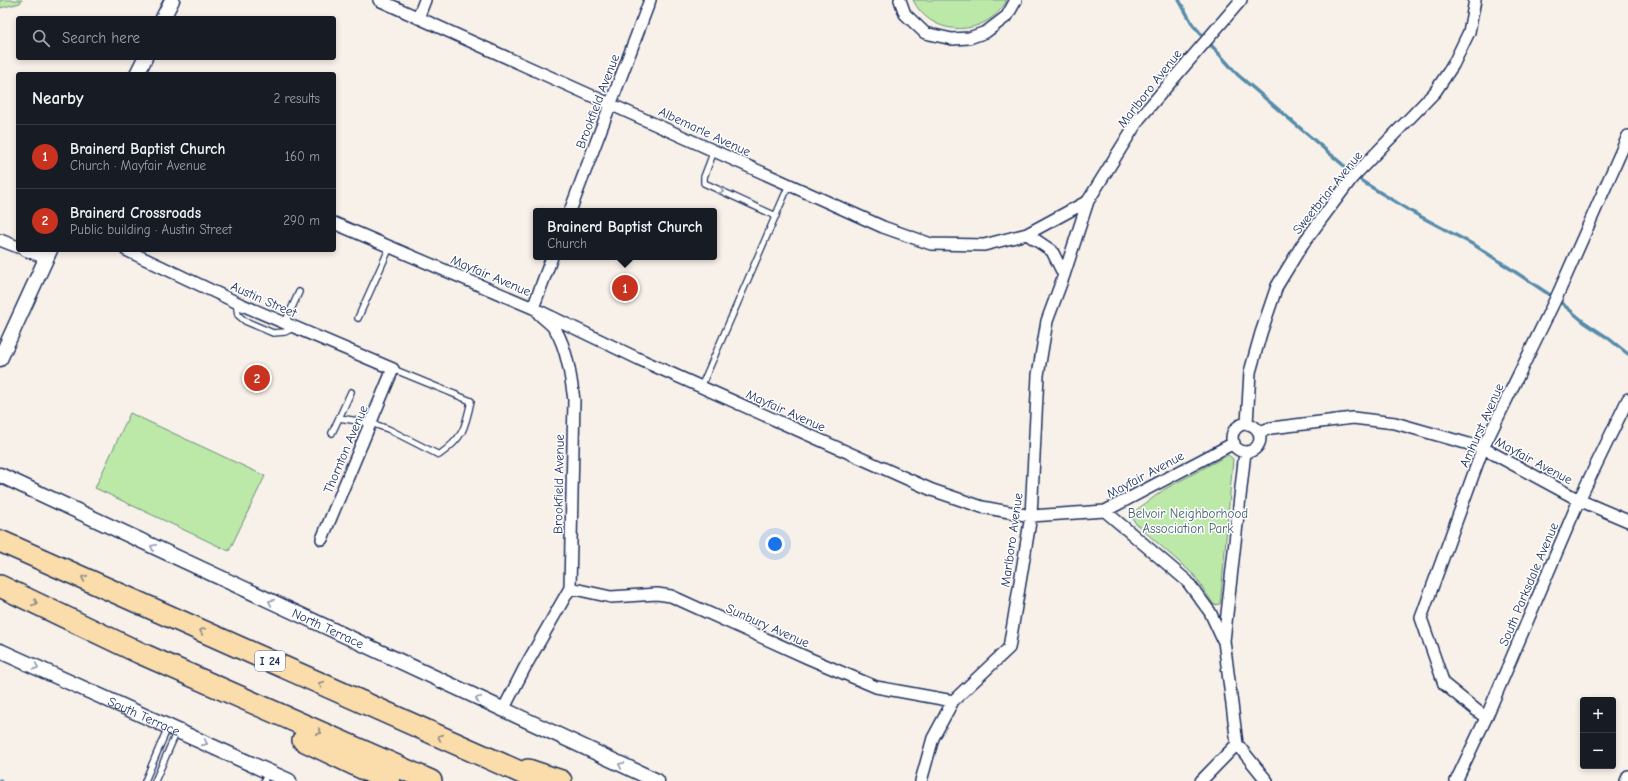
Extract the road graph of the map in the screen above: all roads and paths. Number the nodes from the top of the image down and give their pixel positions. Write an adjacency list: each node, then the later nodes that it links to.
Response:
1 (172, 0): 9 (street)
2 (379, 0): 10 (street, Albemarle Avenue)
3 (425, 0): 10 (street)
4 (650, 0): 13 (street, Brookfield Avenue)
5 (900, 0): 6 (street)
6 (1016, 0)
7 (1241, 0): 17 (street, Marlboro Avenue)
8 (1475, 0): 41 (street, Sweetbriar Avenue)
9 (164, 16)
10 (418, 18): 13 (street, Albemarle Avenue)
11 (144, 60): 12 (street)
12 (138, 72)
13 (610, 104): 15 (street, Albemarle Avenue); 18 (street, Brookfield Avenue)
14 (1628, 136): 45 (street, Amhurst Avenue)
15 (714, 151): 16 (street, Albemarle Avenue); 19 (lane, one-way to 19)
16 (789, 185): 19 (lane); 21 (street, Albemarle Avenue)
17 (1088, 201): 21 (street, Marlboro Avenue); 29 (street, Marlboro Avenue)
18 (571, 208)
19 (776, 216): 36 (lane)
20 (336, 224): 24 (street, Mayfair Avenue)
21 (1027, 234): 29 (street)
22 (0, 240): 23 (street)
23 (16, 246)
24 (390, 247): 31 (street, Mayfair Avenue); 32 (lane)
25 (36, 252): 27 (street)
26 (130, 252): 33 (street, Austin Street)
27 (48, 254): 34 (street)
28 (551, 260): 31 (street)
29 (1064, 275): 50 (street, Marlboro Avenue)
30 (299, 292): 33 (lane)
31 (533, 308): 36 (street, Mayfair Avenue); 55 (street, Brookfield Avenue)
32 (358, 318)
33 (290, 325): 35 (street, Austin Street)
34 (0, 359)
35 (393, 369): 40 (street, Thornton Avenue); 40 (lane)
36 (701, 387): 50 (street, Mayfair Avenue)
37 (351, 392): 39 (lane)
38 (1628, 400): 48 (street, South Parksdale Avenue)
39 (339, 418): 40 (lane); 43 (lane)
40 (370, 423): 52 (street, Thornton Avenue)
41 (1247, 424): 42 (street); 44 (street)
42 (1259, 432): 45 (street, Mayfair Avenue); 46 (street)
43 (332, 433)
44 (1234, 443): 46 (street); 49 (street, Mayfair Avenue)
45 (1483, 448): 48 (street, Mayfair Avenue); 61 (street, Amhurst Avenue)
46 (1245, 452): 56 (street)
47 (0, 475): 60 (street, North Terrace, one-way to 47)
48 (1579, 500): 51 (street, Mayfair Avenue); 61 (street, South Parksdale Avenue)
49 (1105, 511): 50 (street, Mayfair Avenue); 56 (street)
50 (1031, 516): 59 (street, Marlboro Avenue)
51 (1628, 521)
52 (322, 539)
53 (0, 541): 64 (highway, I 24, one-way to 53)
54 (0, 586): 58 (highway, one-way to 58)
55 (570, 588): 59 (street, Sunbury Avenue); 60 (street, Brookfield Avenue)
56 (1224, 641): 63 (street)
57 (0, 650): 62 (street, South Terrace, one-way to 62)
58 (140, 653): 70 (highway); 71 (highway, one-way to 71)
59 (953, 700): 75 (street, Marlboro Avenue)
60 (503, 710): 74 (street, North Terrace, one-way to 60)
61 (1486, 718): 78 (street, South Parksdale Avenue)
62 (173, 729): 65 (street, South Terrace, one-way to 65); 67 (lane); 68 (lane)
63 (1237, 744): 76 (street); 77 (street)
64 (470, 750): 72 (highway, I 24); 73 (highway)
65 (266, 776): 69 (street, South Terrace)
66 (1628, 776): 79 (street)
67 (145, 781)
68 (155, 781)
69 (289, 781)
70 (389, 781)
71 (430, 781)
72 (540, 781)
73 (561, 781)
74 (657, 781)
75 (921, 781)
76 (1201, 781)
77 (1267, 781)
78 (1456, 781)
79 (1626, 781)

